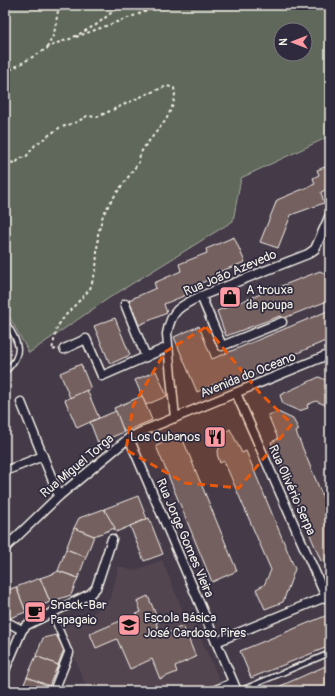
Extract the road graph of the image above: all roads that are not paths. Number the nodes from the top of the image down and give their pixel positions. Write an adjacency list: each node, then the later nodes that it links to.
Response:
1 (330, 215): 2 (street, Rua João Azevedo)
2 (201, 296): 5 (street); 6 (street, Rua João Azevedo)
3 (125, 304): 9 (street)
4 (5, 320): 10 (lane)
5 (282, 322)
6 (168, 347): 9 (street); 13 (street, Rua João Azevedo)
7 (63, 349): 9 (street)
8 (330, 354): 11 (street, Avenida do Oceano)
9 (146, 357)
10 (5, 372)
11 (236, 393): 13 (street, Avenida do Oceano); 20 (street, Rua Olivério Serpa)
12 (22, 402): 15 (street)
13 (175, 418): 14 (street, Rua Miguel Torga)
14 (130, 438): 17 (street, Rua Miguel Torga); 24 (street, Rua Jorge Gomes Vieira)
15 (43, 456): 16 (street); 17 (street)
16 (5, 471)
17 (59, 496): 19 (street, Rua Miguel Torga)
18 (112, 539): 21 (street)
19 (5, 548)
20 (328, 596): 24 (street)
21 (52, 613): 23 (street); 25 (street)
22 (5, 621): 23 (street)
23 (22, 630): 27 (street)
24 (216, 642): 28 (street, Rua Jorge Gomes Vieira)
25 (69, 653): 29 (street)
26 (330, 653): 31 (lane)
27 (5, 670)
28 (233, 683): 30 (street); 31 (street, Rua Jorge Gomes Vieira)
29 (54, 691)
30 (213, 691)
31 (238, 691)

